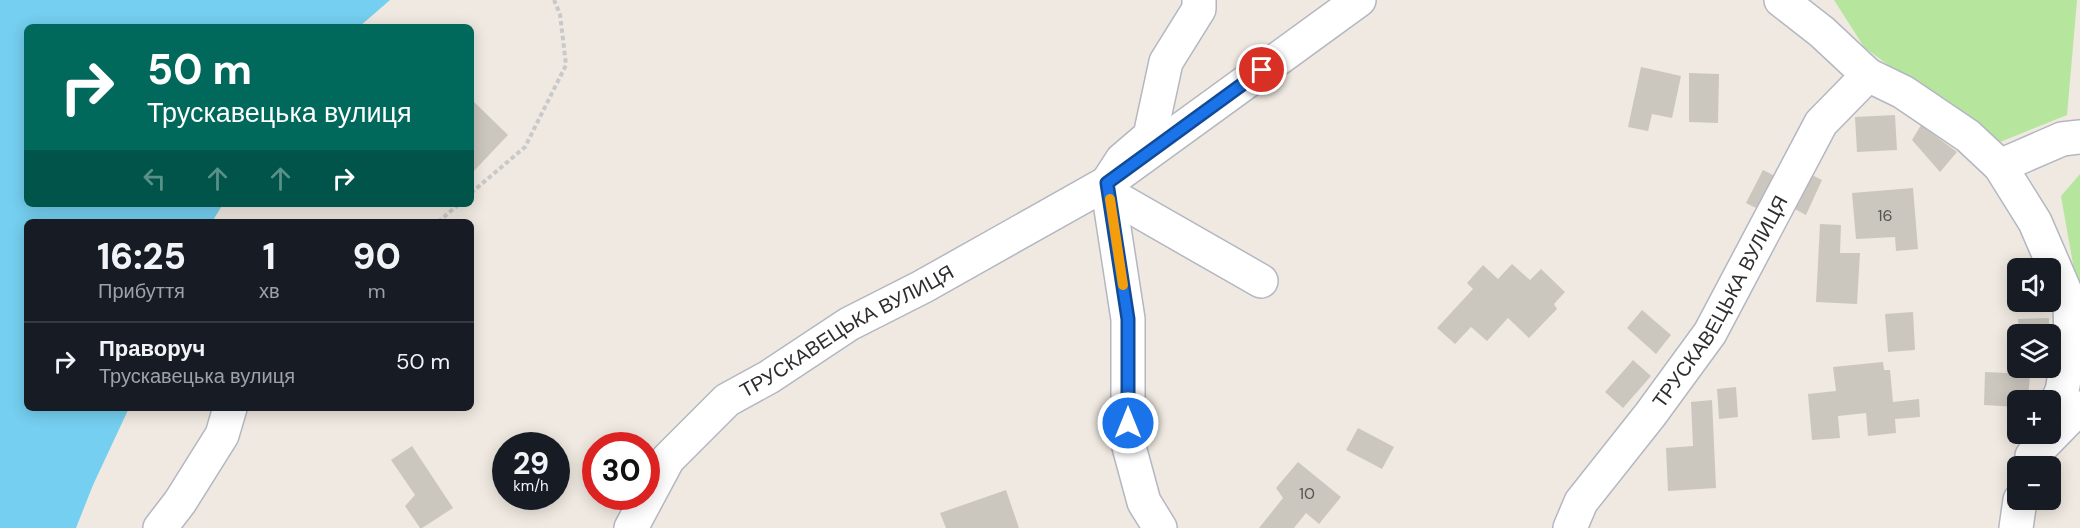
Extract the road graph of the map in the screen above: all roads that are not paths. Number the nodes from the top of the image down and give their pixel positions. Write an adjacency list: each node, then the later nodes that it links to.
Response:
1 (1199, 0): 7 (street)
2 (1359, 0): 7 (street, ТРУСКАВЕЦЬКА ВУЛИЦЯ)
3 (1781, 0): 4 (street)
4 (1868, 75): 6 (street); 17 (street, ТРУСКАВЕЦЬКА ВУЛИЦЯ)
5 (2080, 137): 6 (street)
6 (2000, 166): 9 (street)
7 (1108, 189): 8 (street); 15 (street, ТРУСКАВЕЦЬКА ВУЛИЦЯ); 16 (street)
8 (1261, 281)
9 (2061, 393)
10 (2080, 407): 12 (street)
11 (229, 411): 14 (street)
12 (2034, 452)
13 (2019, 510): 18 (street)
14 (160, 528)
15 (631, 528)
16 (1160, 528)
17 (1570, 528)
18 (2016, 528)

